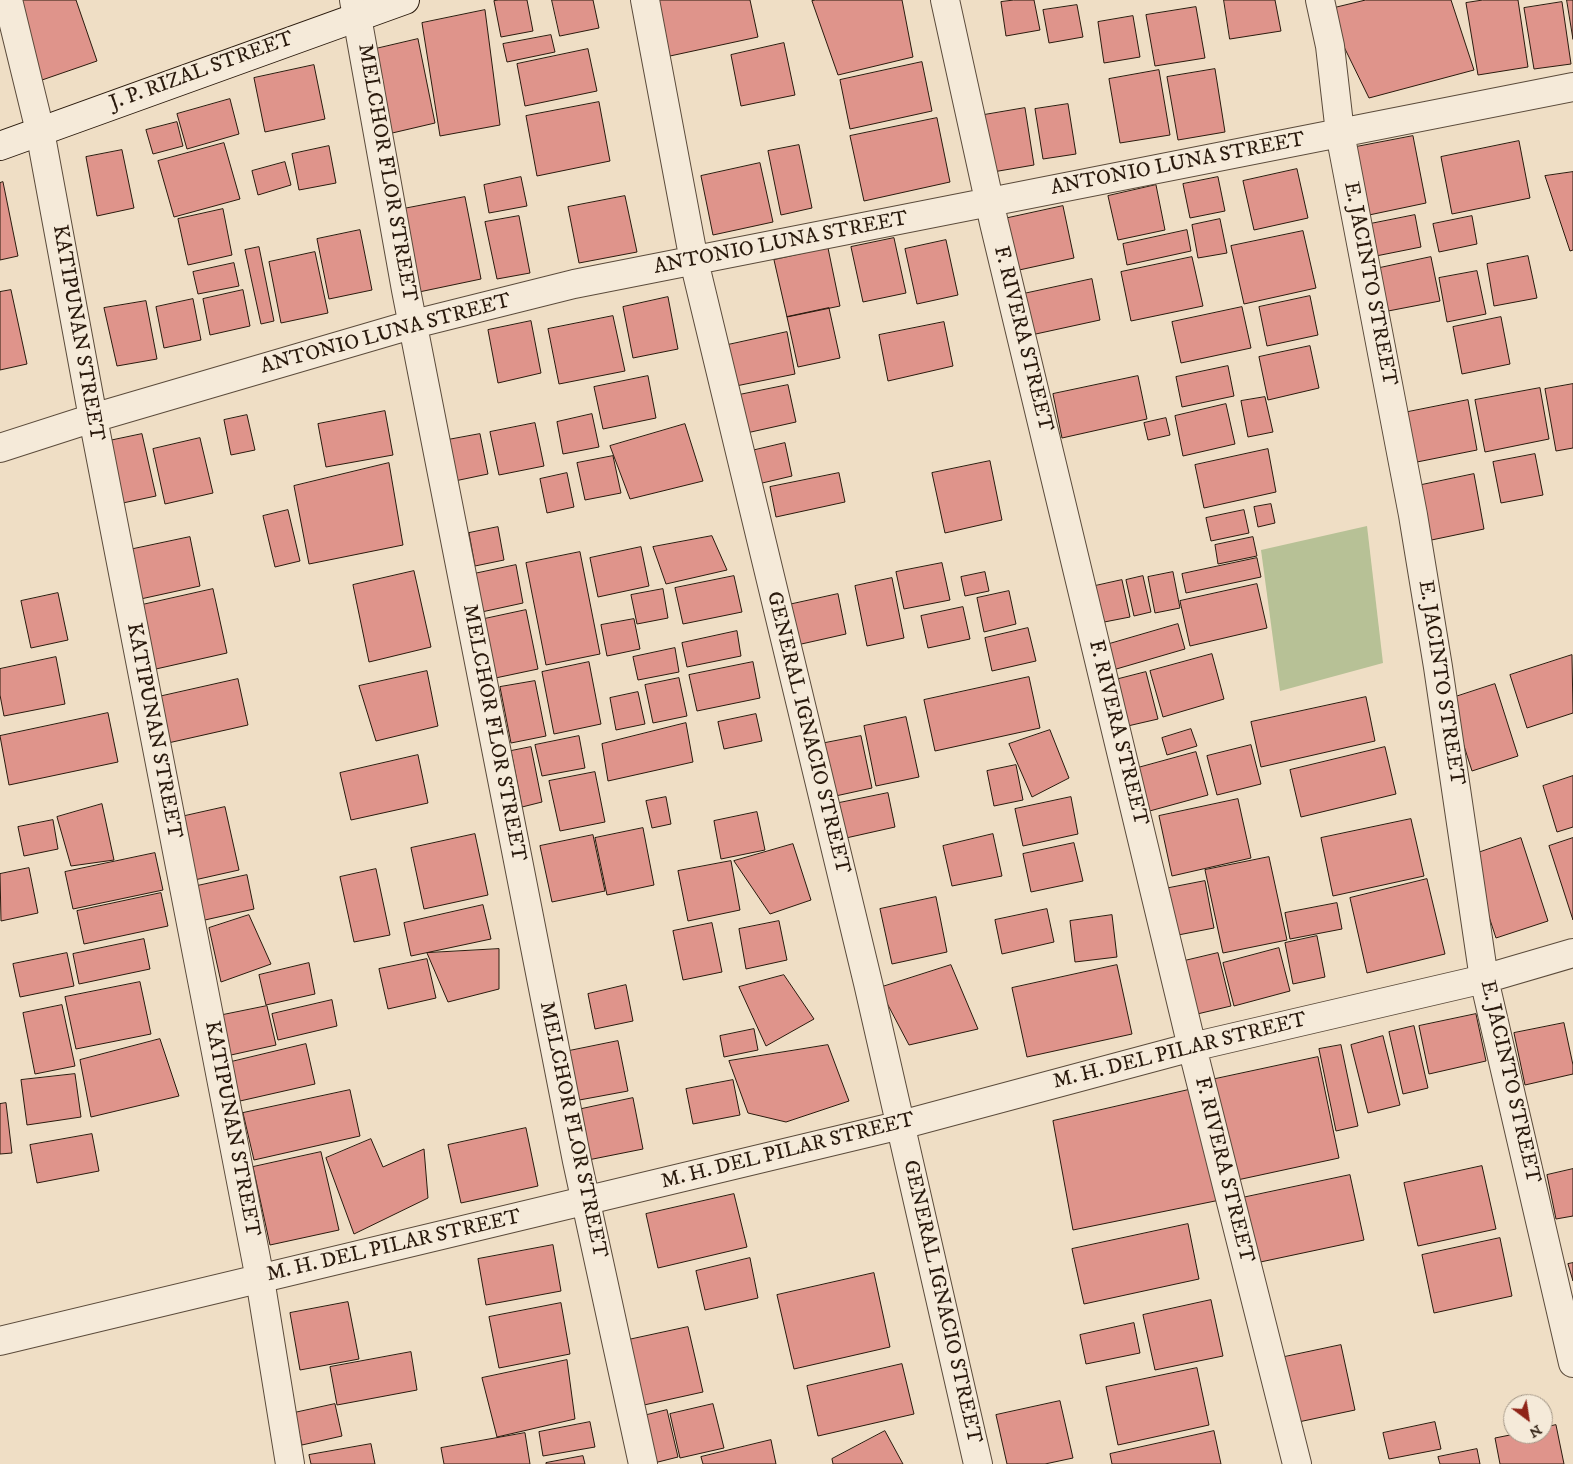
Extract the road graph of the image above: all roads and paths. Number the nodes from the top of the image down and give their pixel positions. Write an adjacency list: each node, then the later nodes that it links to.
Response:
1 (8, 0): 8 (street, KATIPUNAN STREET)
2 (405, 0): 6 (street, J. P. RIZAL STREET)
3 (645, 0): 12 (street, GENERAL IGNACIO STREET)
4 (945, 0): 11 (street, F. RIVERA STREET)
5 (1320, 0): 9 (street, E. JACINTO STREET)
6 (356, 8): 8 (street, J. P. RIZAL STREET); 13 (street, MELCHOR FLOR STREET)
7 (1573, 87): 9 (street, ANTONIO LUNA STREET)
8 (40, 131): 10 (street, J. P. RIZAL STREET); 14 (street, KATIPUNAN STREET)
9 (1340, 133): 11 (street, ANTONIO LUNA STREET); 17 (street, E. JACINTO STREET)
10 (0, 146)
11 (989, 203): 12 (street, ANTONIO LUNA STREET); 18 (street, F. RIVERA STREET)
12 (694, 261): 13 (street, ANTONIO LUNA STREET); 19 (street, GENERAL IGNACIO STREET)
13 (414, 324): 14 (street, ANTONIO LUNA STREET); 20 (street, MELCHOR FLOR STREET)
14 (92, 418): 15 (street, ANTONIO LUNA STREET); 21 (street, KATIPUNAN STREET)
15 (0, 448)
16 (1573, 953): 17 (street, M. H. DEL PILAR STREET)
17 (1484, 979): 18 (street, M. H. DEL PILAR STREET); 23 (street, E. JACINTO STREET)
18 (1192, 1047): 19 (street, M. H. DEL PILAR STREET); 27 (street, F. RIVERA STREET)
19 (901, 1125): 20 (street, M. H. DEL PILAR STREET); 26 (street, GENERAL IGNACIO STREET)
20 (586, 1201): 21 (street, M. H. DEL PILAR STREET); 25 (street, MELCHOR FLOR STREET)
21 (260, 1279): 22 (street, M. H. DEL PILAR STREET); 24 (street, KATIPUNAN STREET)
22 (0, 1341)
23 (1573, 1363)
24 (290, 1464)
25 (643, 1464)
26 (978, 1464)
27 (1297, 1464)

